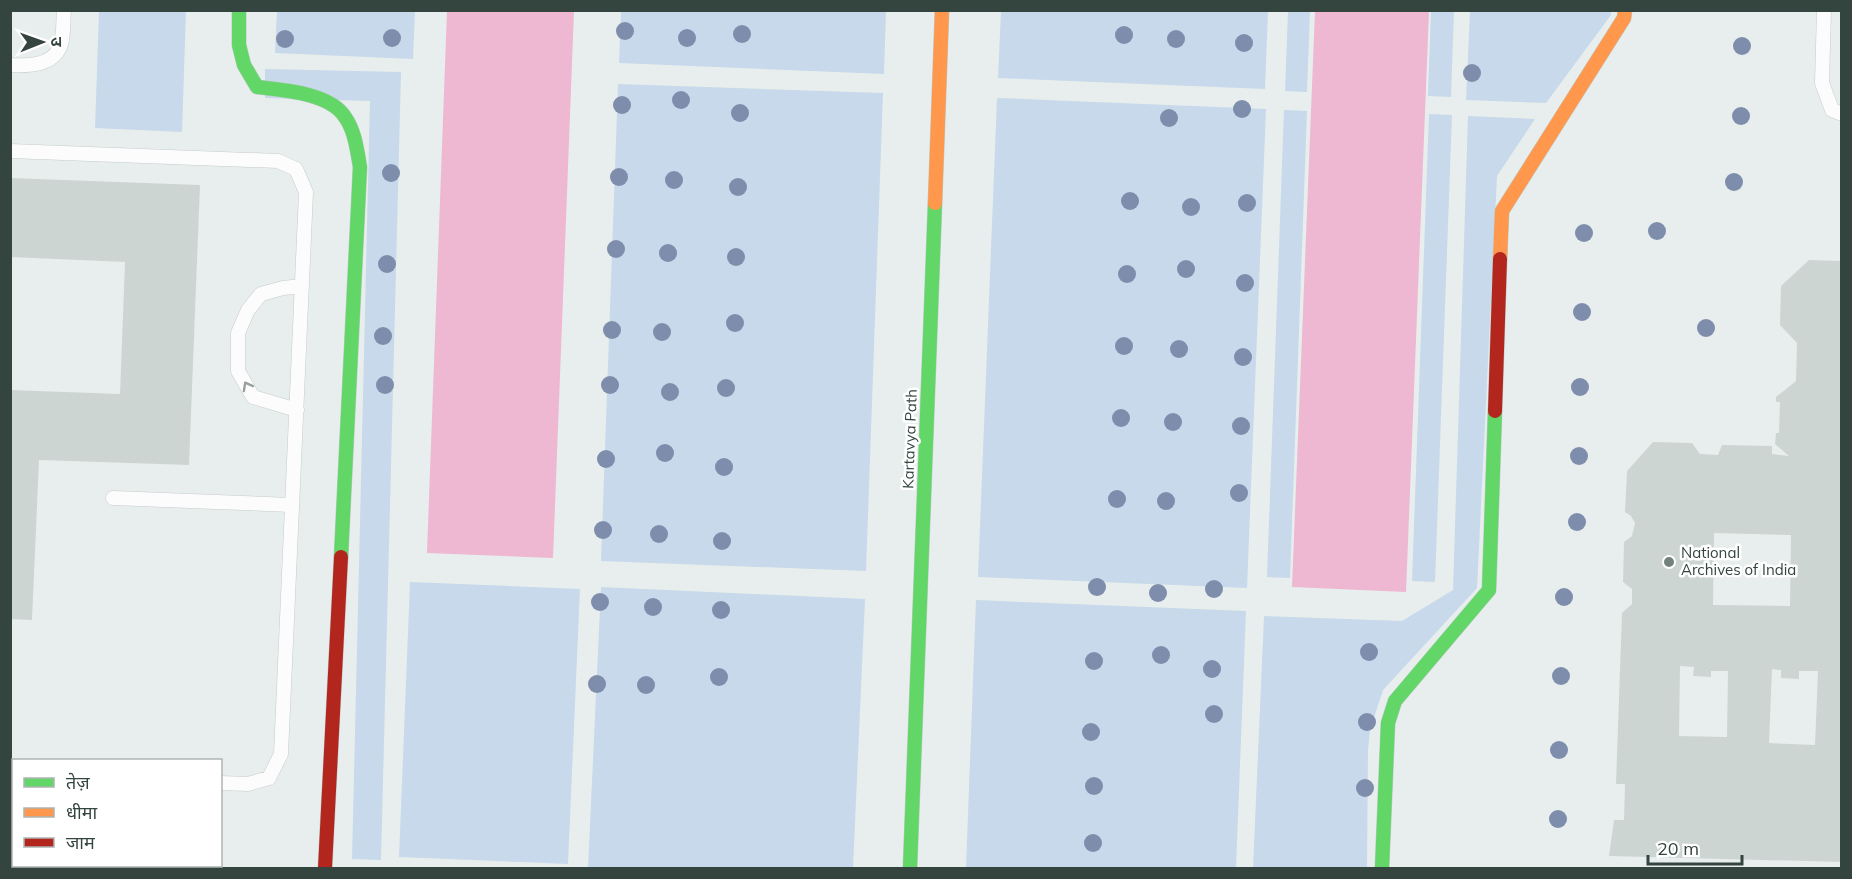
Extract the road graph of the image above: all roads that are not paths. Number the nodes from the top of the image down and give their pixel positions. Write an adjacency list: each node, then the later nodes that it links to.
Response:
1 (64, 10): 6 (lane)
2 (239, 10): 14 (street)
3 (942, 10): 15 (street, Kartavya Path)
4 (1625, 10): 16 (street)
5 (1824, 10): 7 (lane)
6 (10, 65)
7 (1842, 114)
8 (10, 151): 9 (lane)
9 (302, 286): 10 (lane); 10 (lane, one-way to 9)
10 (297, 410): 12 (lane)
11 (113, 498): 12 (lane)
12 (292, 505): 13 (lane)
13 (222, 783)
14 (325, 868)
15 (910, 868)
16 (1382, 868)

